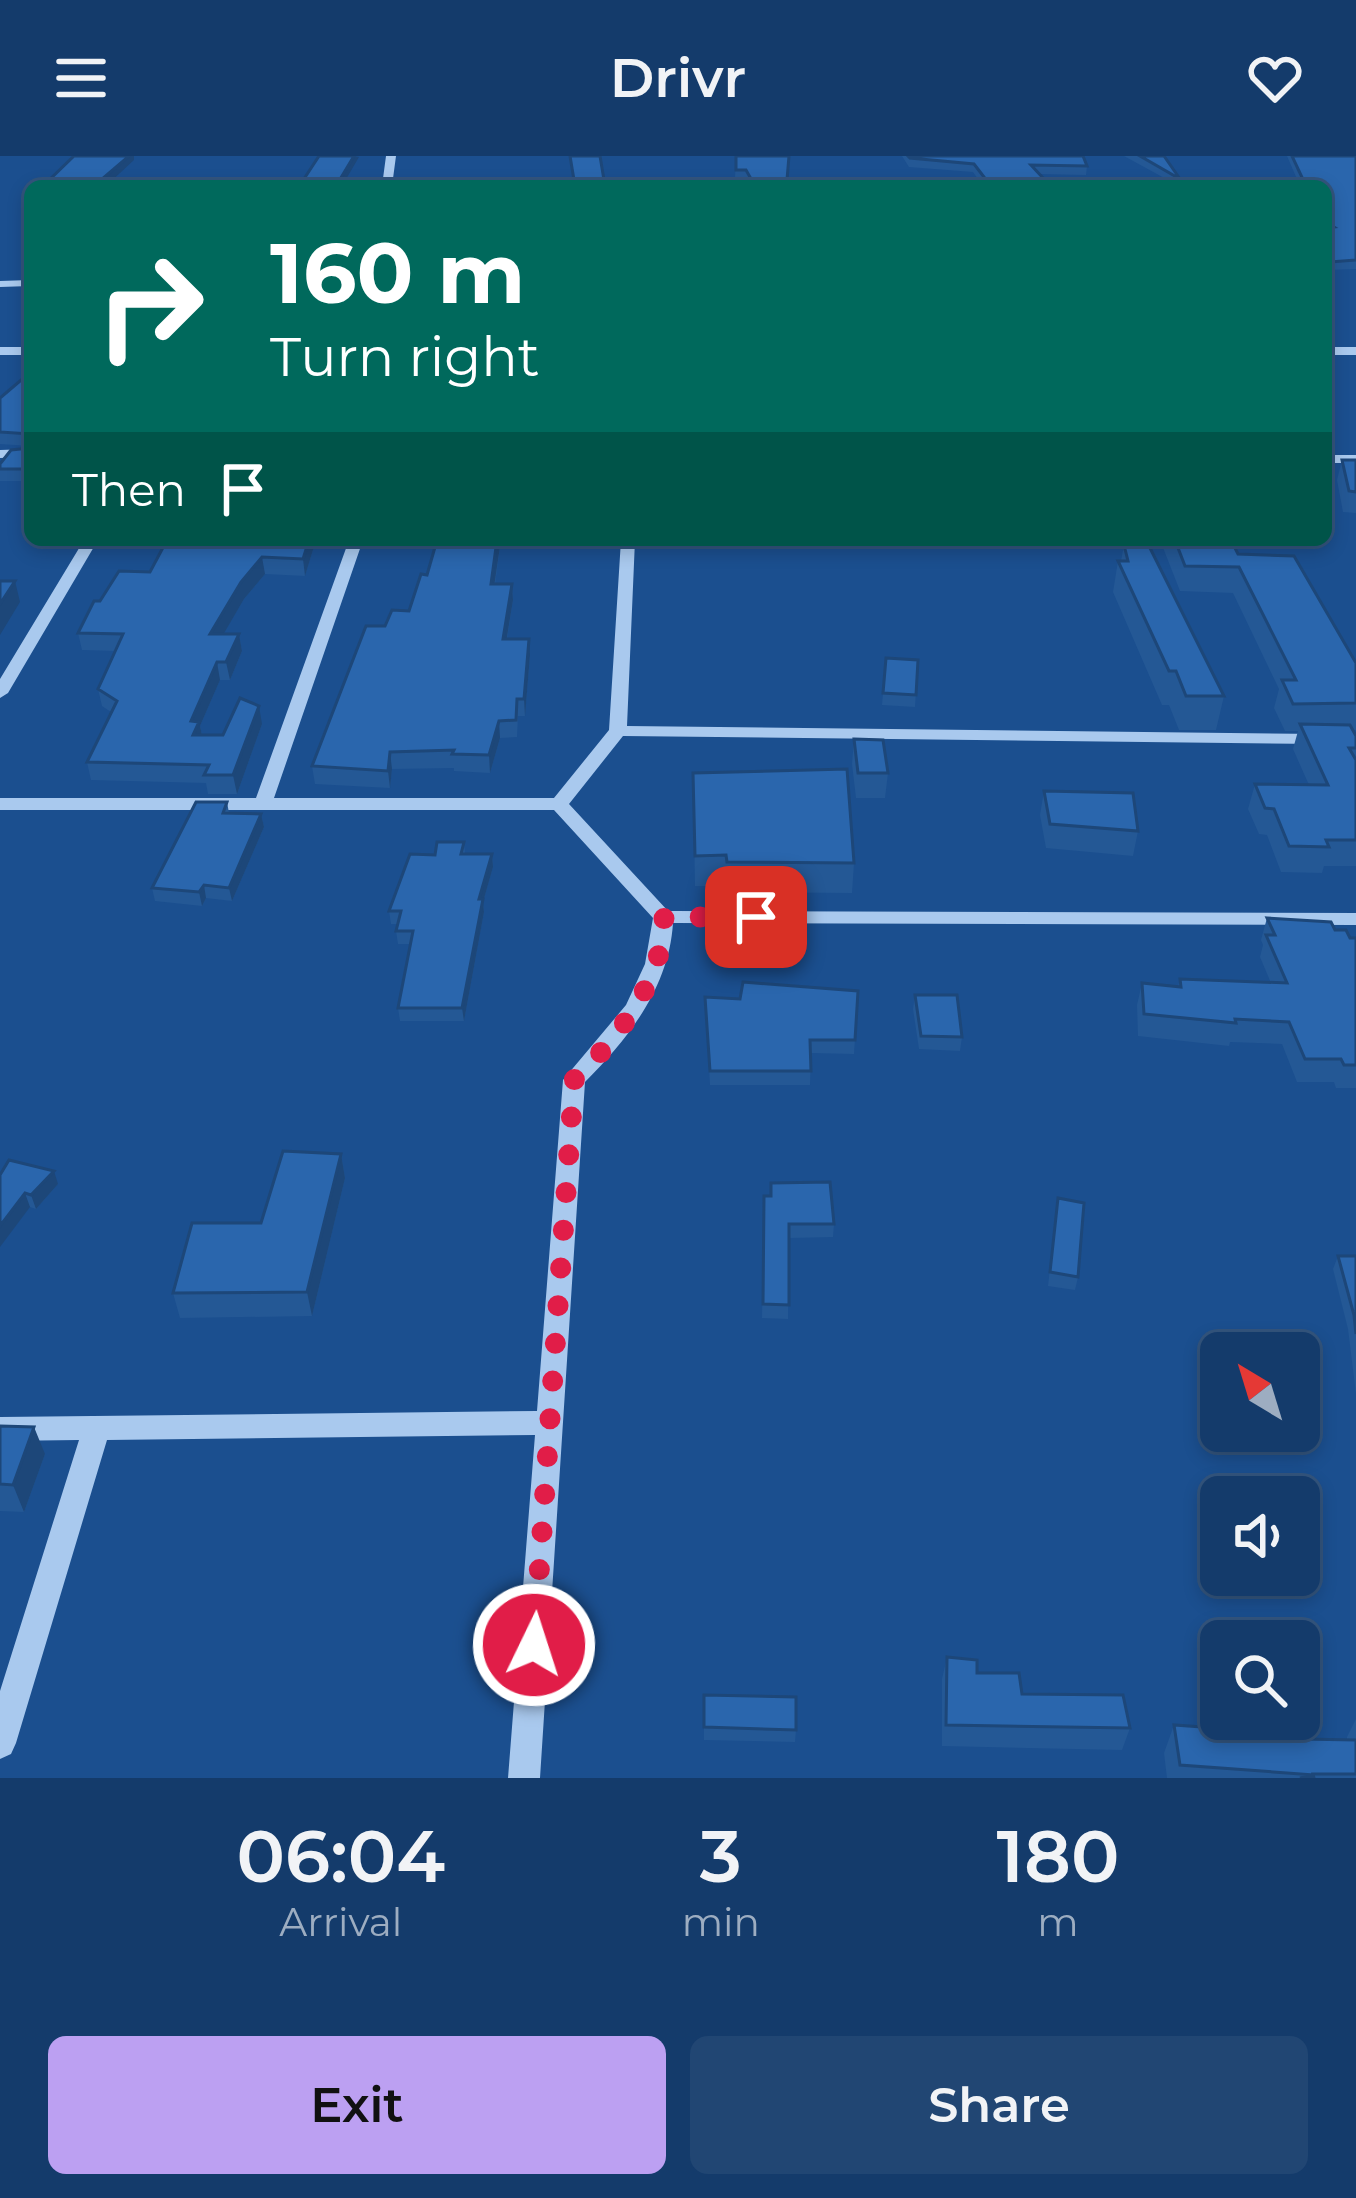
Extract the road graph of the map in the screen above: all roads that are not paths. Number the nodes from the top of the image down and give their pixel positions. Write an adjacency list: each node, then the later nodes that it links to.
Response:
1 (87, 546): 4 (street)
2 (354, 546): 8 (street)
3 (628, 546): 5 (street)
4 (0, 693)
5 (618, 731): 6 (street); 9 (street)
6 (1349, 740)
7 (0, 804): 8 (street)
8 (263, 804): 9 (street)
9 (559, 804): 10 (street)
10 (664, 917): 11 (street); 12 (street)
11 (1356, 919)
12 (550, 1423): 13 (street); 16 (street)
13 (97, 1426): 14 (street); 15 (street)
14 (0, 1429)
15 (0, 1743)
16 (524, 1778)

